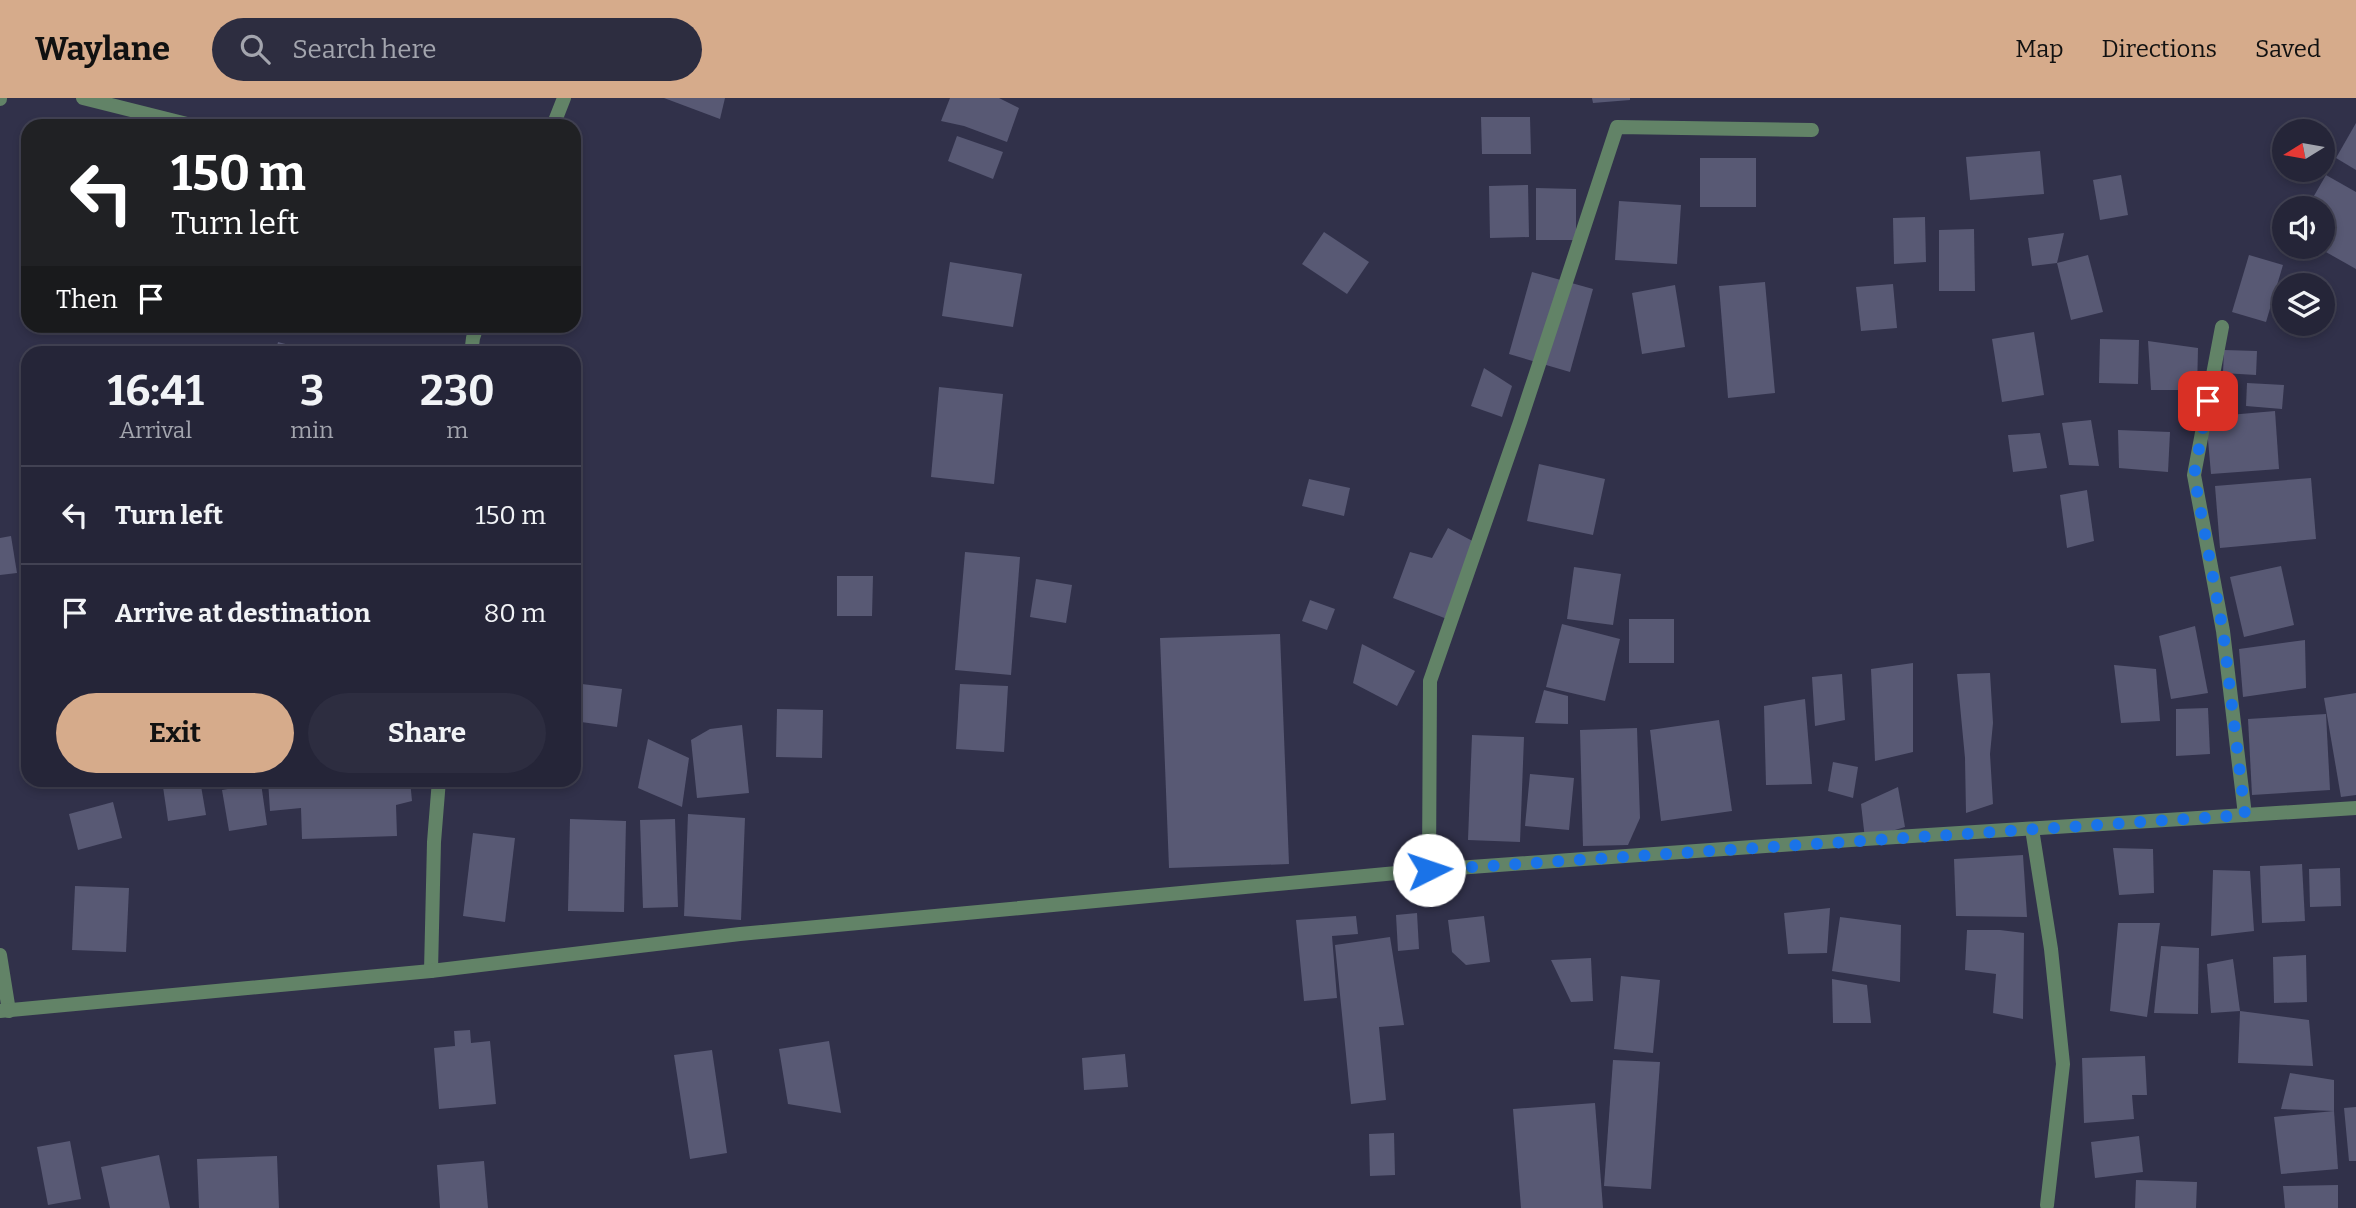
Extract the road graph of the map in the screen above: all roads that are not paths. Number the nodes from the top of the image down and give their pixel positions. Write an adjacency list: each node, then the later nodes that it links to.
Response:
1 (83, 98): 3 (street)
2 (564, 98): 4 (street)
3 (167, 119)
4 (556, 119)
5 (1812, 130): 11 (street)
6 (2222, 327): 9 (street)
7 (438, 787): 13 (street)
8 (2356, 808): 9 (street)
9 (2245, 815): 10 (street)
10 (2032, 828): 11 (street); 15 (street)
11 (1429, 870): 13 (street)
12 (0, 955): 14 (street)
13 (431, 971): 14 (street)
14 (4, 1011)
15 (2047, 1205)

